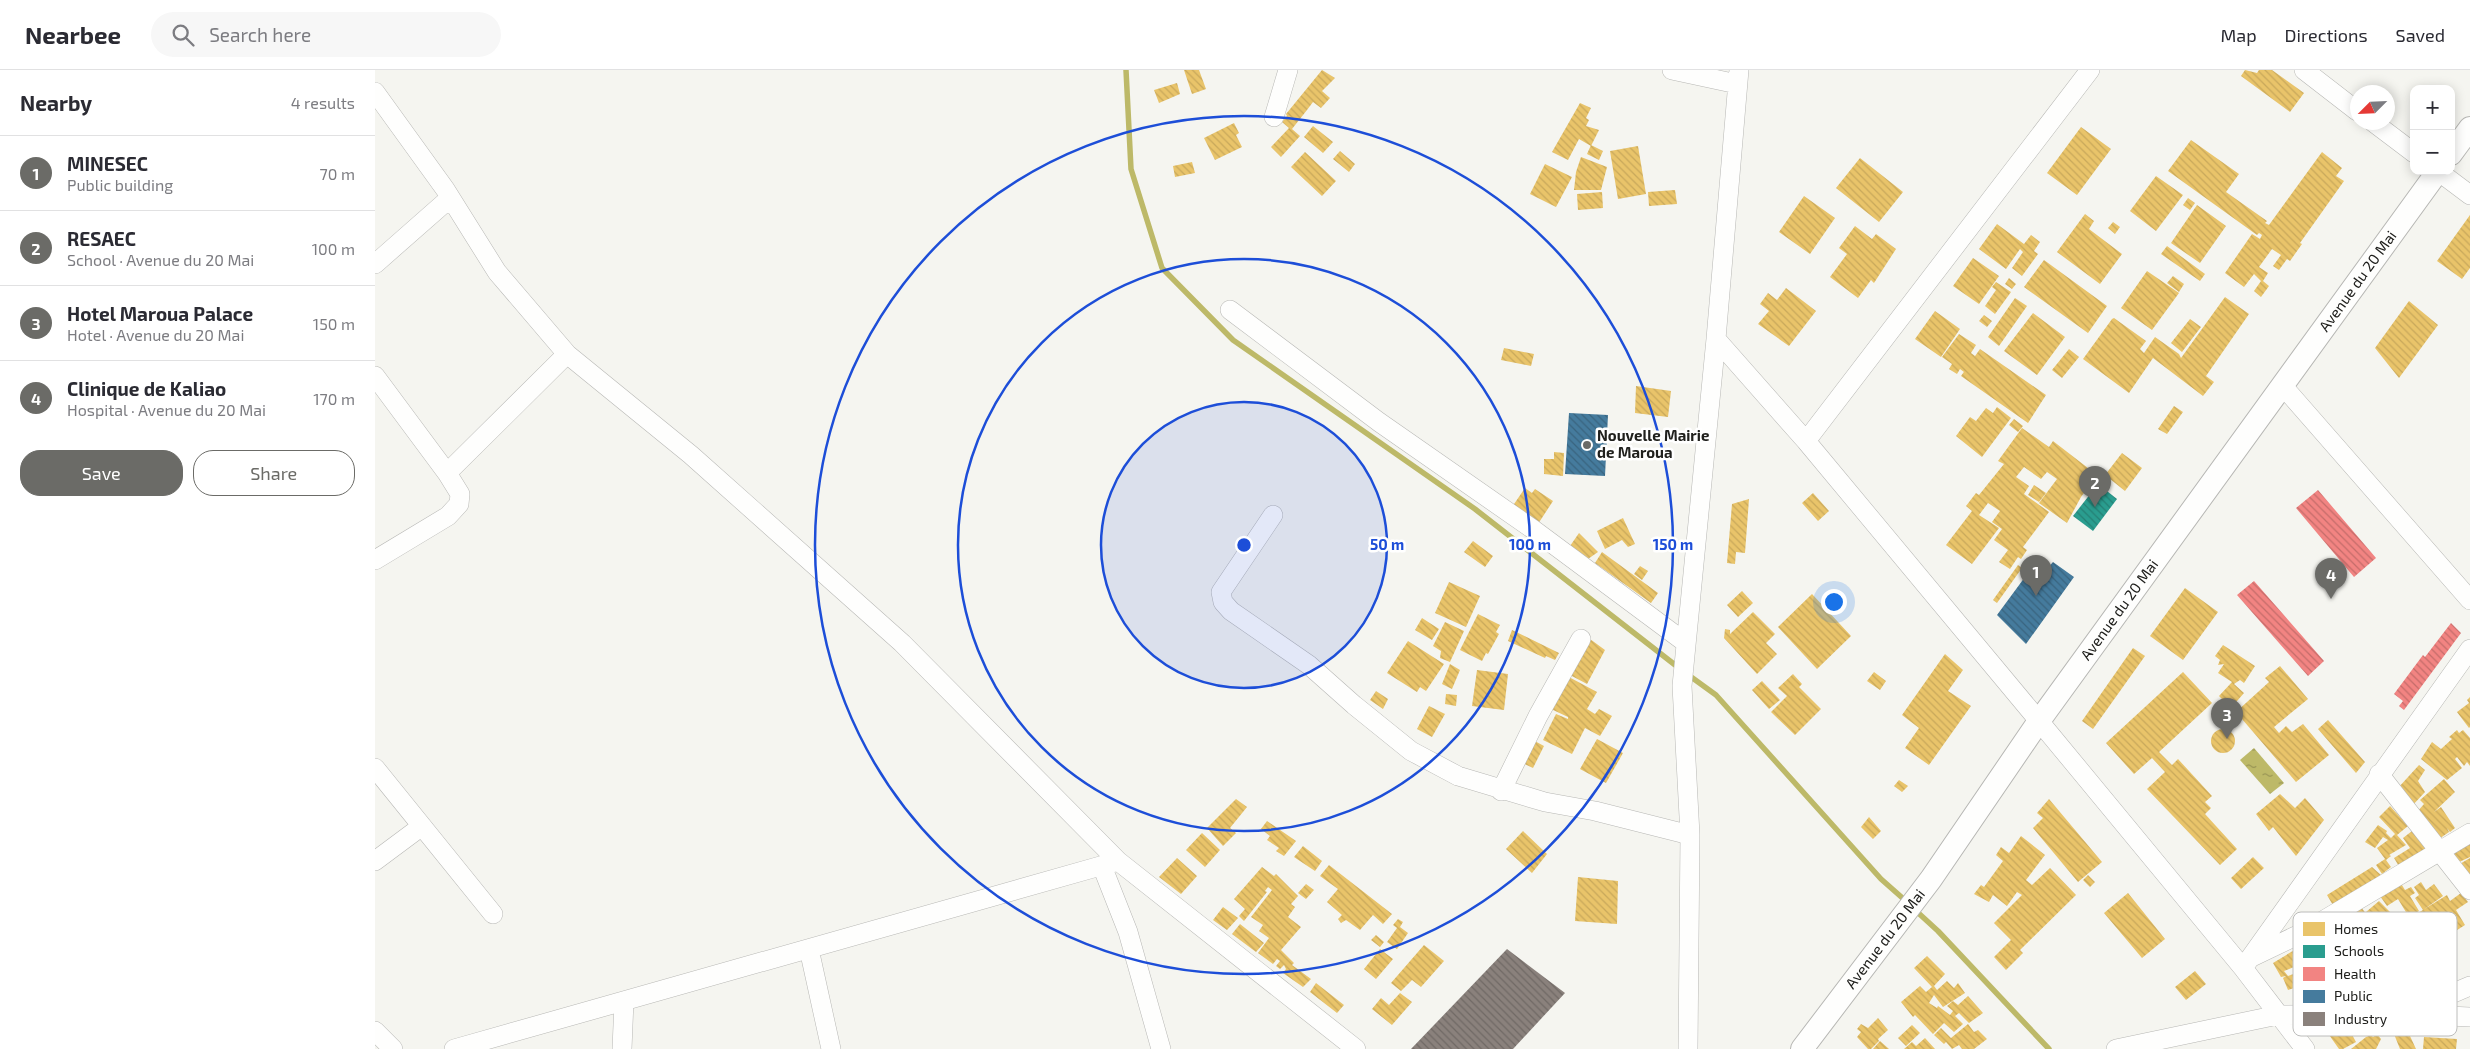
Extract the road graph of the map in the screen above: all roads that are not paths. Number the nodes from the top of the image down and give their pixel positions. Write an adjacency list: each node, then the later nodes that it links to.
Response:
1 (1288, 70): 8 (street)
2 (1672, 70): 5 (street)
3 (2089, 70): 23 (street)
4 (2304, 70): 7 (street)
5 (1738, 77): 19 (street)
6 (375, 92): 16 (street)
7 (2350, 105)
8 (1274, 117)
9 (2470, 128): 11 (street)
10 (2384, 130): 12 (street)
11 (2455, 149)
12 (2410, 150)
13 (2435, 175): 22 (street, Avenue du 20 Mai)
14 (2443, 175): 15 (street)
15 (2470, 195)
16 (450, 198): 17 (street); 20 (street)
17 (375, 264)
18 (1230, 310): 29 (street)
19 (1716, 339): 23 (street); 29 (street)
20 (567, 354): 24 (street); 40 (street)
21 (375, 376): 24 (street)
22 (2282, 386): 27 (street); 31 (street, Avenue du 20 Mai)
23 (1806, 441): 31 (street)
24 (447, 473): 26 (street)
25 (1273, 515): 34 (street)
26 (375, 560)
27 (2470, 600)
28 (1581, 639): 34 (street)
29 (1685, 648): 37 (street)
30 (2470, 649): 33 (street)
31 (2039, 721): 46 (street); 64 (street, Avenue du 20 Mai)
32 (375, 768): 35 (street)
33 (2379, 774): 38 (street); 46 (street)
34 (1501, 791): 37 (street)
35 (422, 826): 39 (street); 43 (street)
36 (2470, 833): 38 (street)
37 (1690, 835): 63 (street)
38 (2441, 852): 41 (street); 42 (street)
39 (375, 861)
40 (1110, 863): 45 (street); 61 (street); 62 (street)
41 (2470, 890)
42 (2338, 912)
43 (493, 914)
44 (2293, 938): 46 (street)
45 (809, 948): 49 (street); 60 (street)
46 (2247, 962): 50 (street)
47 (2470, 986): 48 (street)
48 (2457, 992)
49 (624, 1001): 58 (street); 59 (street)
50 (2278, 1015): 51 (street); 55 (street); 65 (street)
51 (2293, 1015)
52 (2457, 1016): 53 (street)
53 (2470, 1017)
54 (375, 1031): 57 (street)
55 (2293, 1034)
56 (2295, 1036): 66 (street)
57 (393, 1049)
58 (454, 1049)
59 (622, 1049)
60 (831, 1049)
61 (1161, 1049)
62 (1356, 1049)
63 (1688, 1049)
64 (1802, 1049)
65 (2116, 1049)
66 (2305, 1049)

